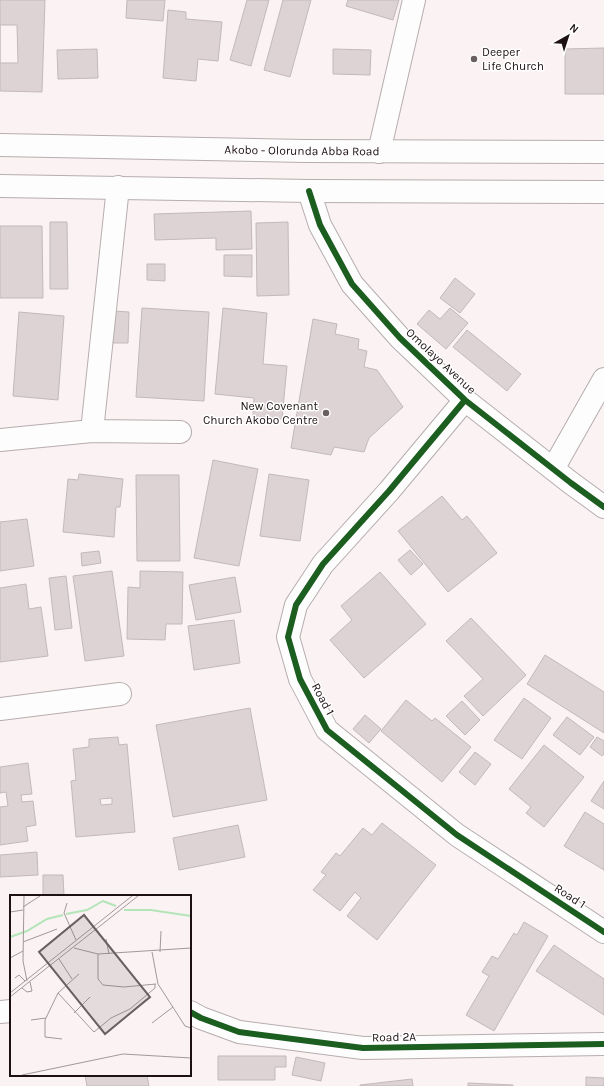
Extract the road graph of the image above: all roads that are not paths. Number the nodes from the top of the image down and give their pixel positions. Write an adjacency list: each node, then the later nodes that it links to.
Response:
1 (414, 0): 3 (street)
2 (0, 145): 3 (street, Akobo - Olorunda Abba Road)
3 (379, 152): 4 (street, Akobo - Olorunda Abba Road)
4 (604, 152)
5 (0, 186): 6 (street)
6 (118, 187): 7 (street); 11 (street)
7 (309, 191): 8 (street); 10 (street, Omolayo Avenue)
8 (604, 192)
9 (604, 379): 14 (street)
10 (465, 400): 14 (street, Omolayo Avenue); 18 (street, Road 1)
11 (92, 431): 12 (street); 13 (street)
12 (180, 432)
13 (0, 440)
14 (553, 469): 15 (street, Omolayo Avenue)
15 (604, 507)
16 (120, 694): 17 (street)
17 (0, 709)
18 (604, 932)
19 (10, 1011): 20 (street)
20 (0, 1012)
21 (191, 1013): 22 (street, Road 2A)
22 (604, 1044)

